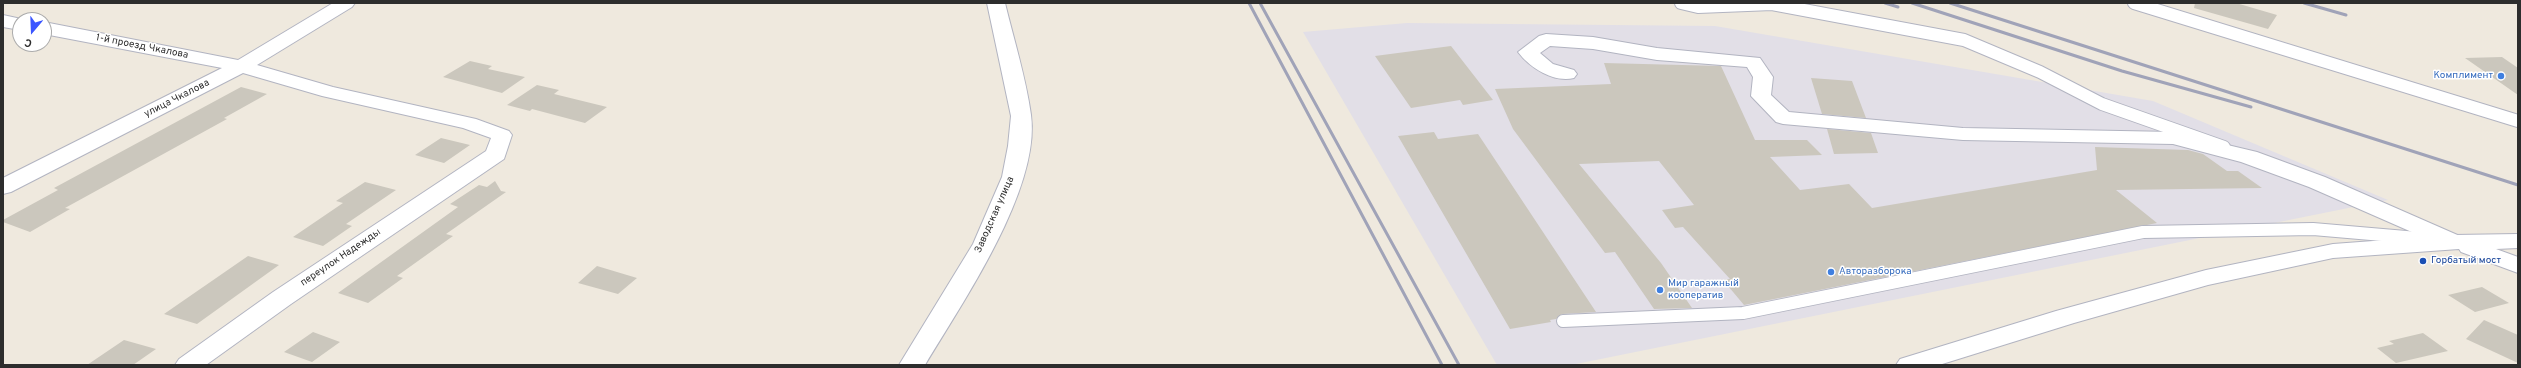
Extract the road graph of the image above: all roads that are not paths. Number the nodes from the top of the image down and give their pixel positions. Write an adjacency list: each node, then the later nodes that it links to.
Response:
1 (346, 3): 6 (street, улица Чкалова)
2 (996, 3): 17 (street, Заводская улица)
3 (1681, 3): 10 (lane)
4 (2134, 3): 8 (lane)
5 (52, 30): 6 (street, 1-й проезд Чкалова)
6 (241, 66): 9 (street, 1-й проезд Чкалова); 11 (street, улица Чкалова)
7 (1567, 74): 10 (street)
8 (2518, 120)
9 (496, 154): 16 (street, переулок Надежды)
10 (2249, 157): 13 (street)
11 (3, 187)
12 (2518, 241): 13 (street)
13 (2454, 242): 14 (street); 15 (lane); 18 (street)
14 (2518, 265)
15 (1562, 321)
16 (188, 365)
17 (912, 365)
18 (1909, 365)

